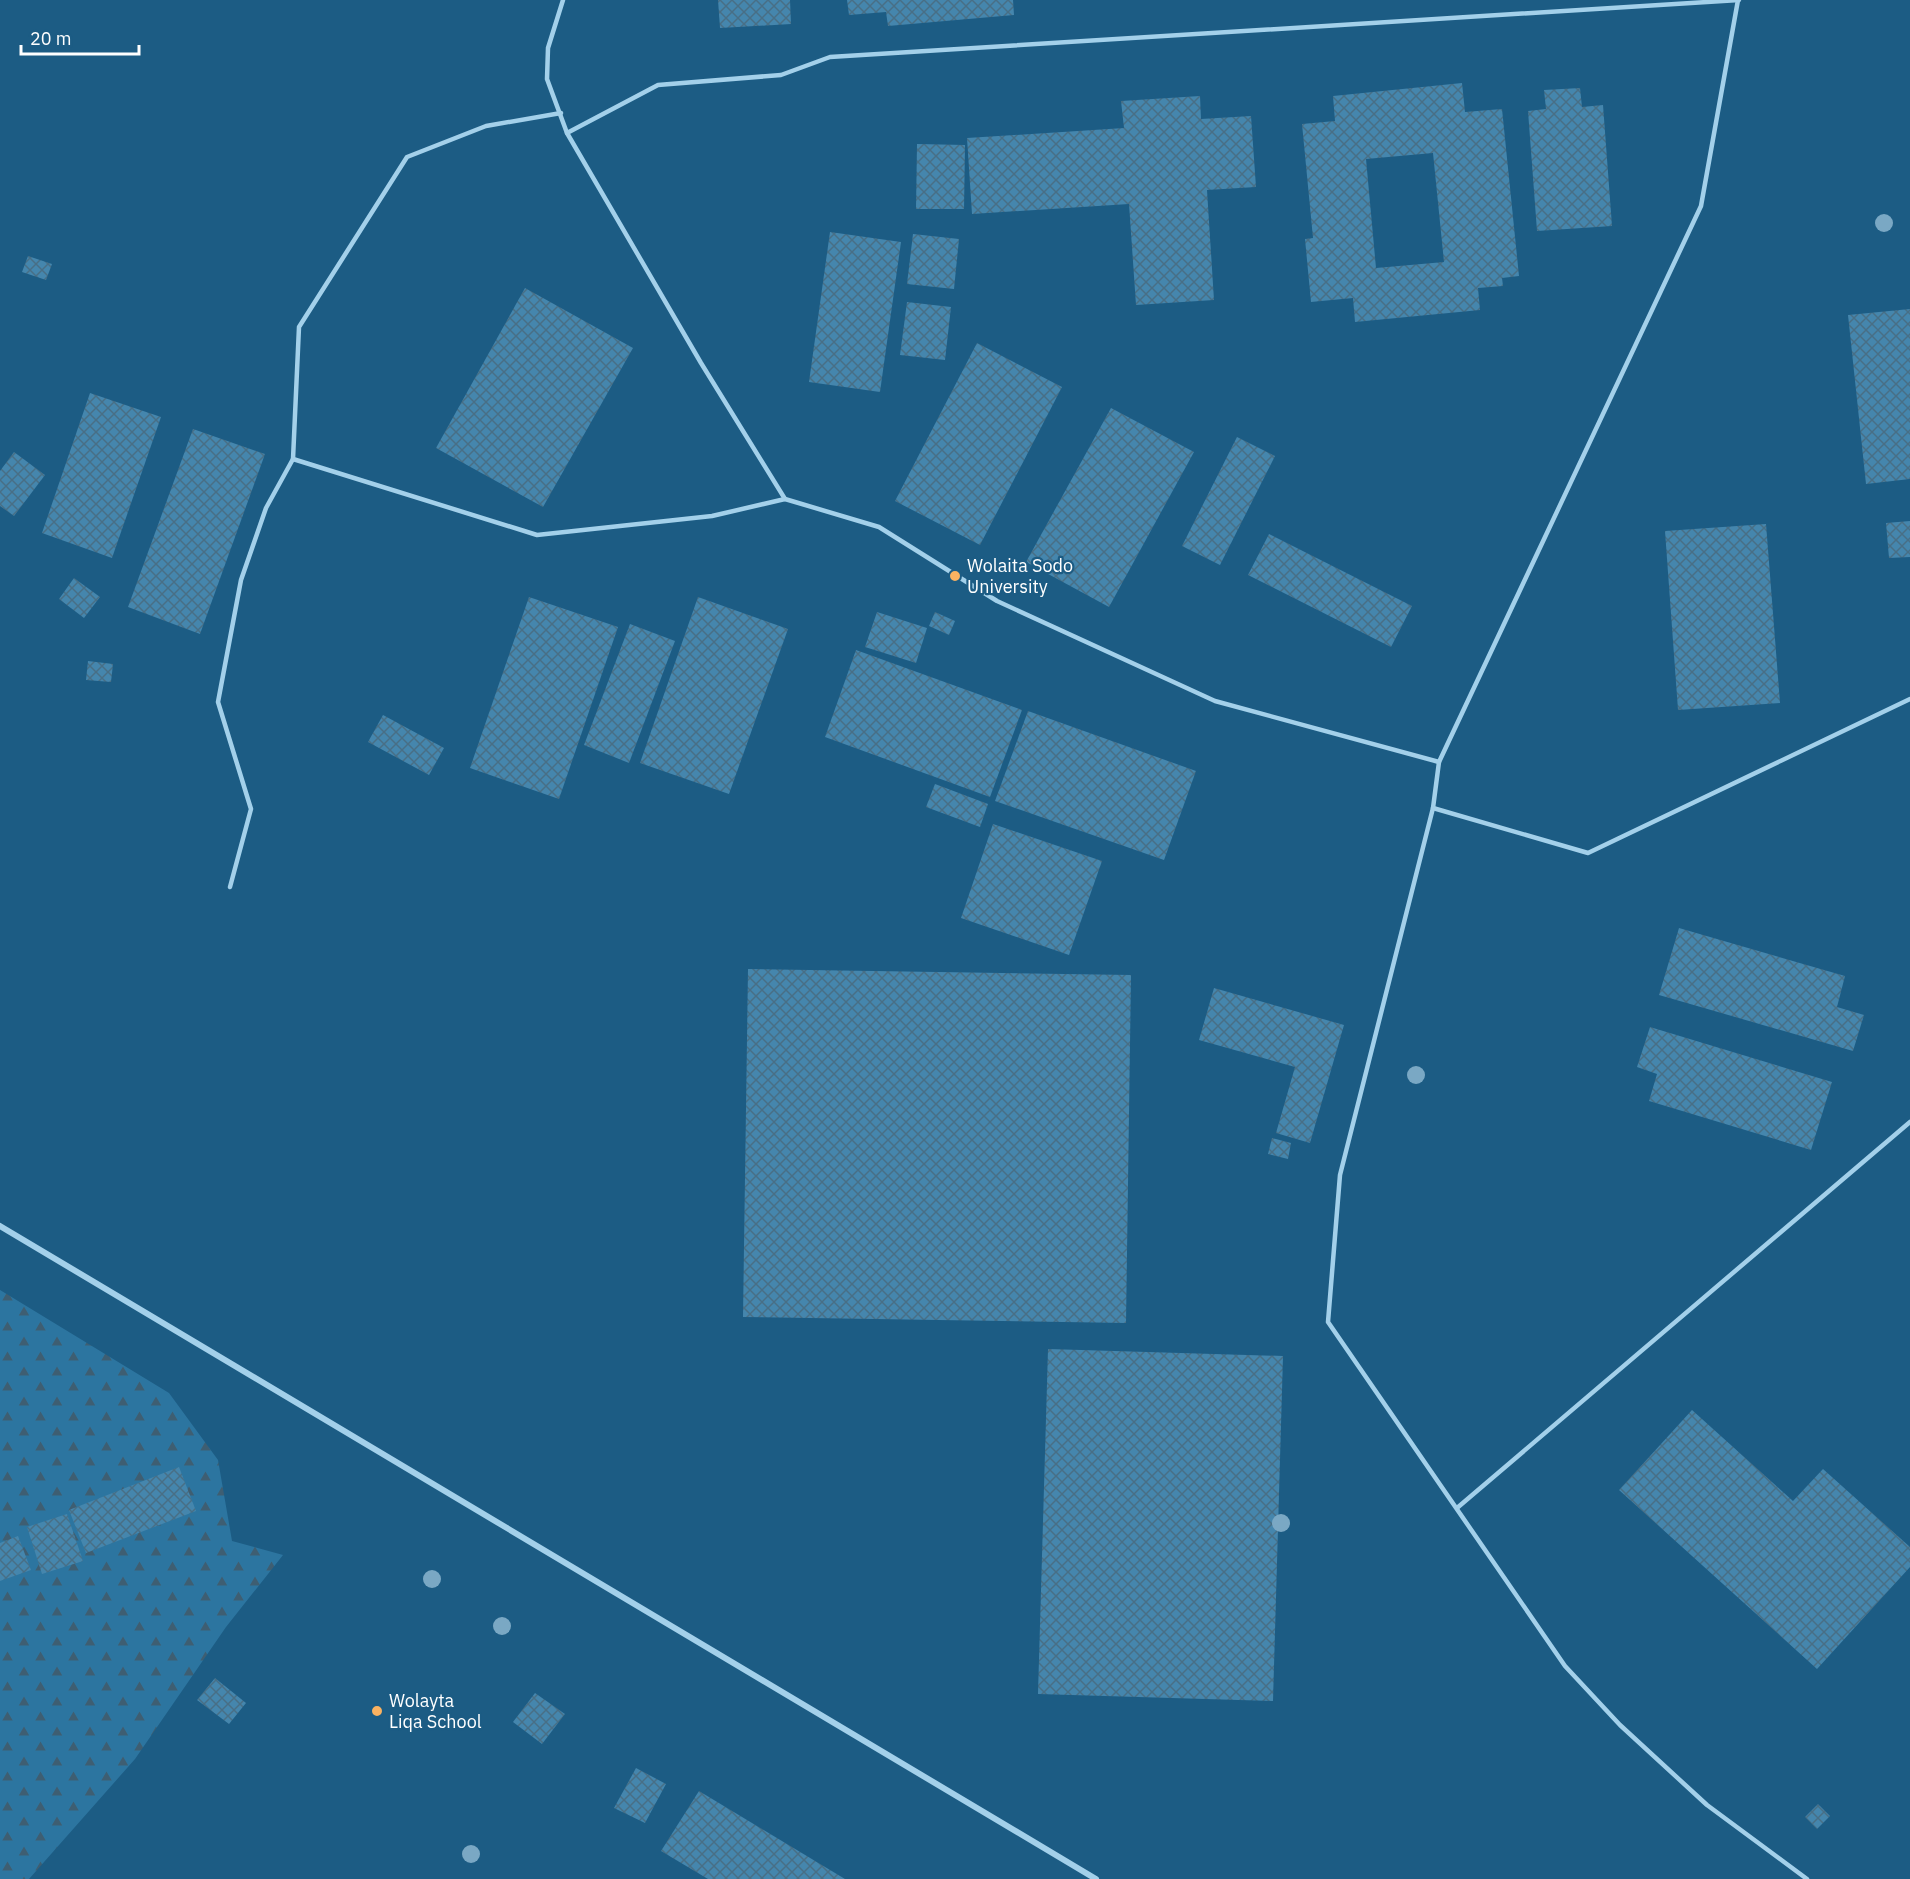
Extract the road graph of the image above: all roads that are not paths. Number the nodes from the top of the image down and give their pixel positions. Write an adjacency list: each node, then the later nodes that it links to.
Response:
1 (563, 0): 3 (lane)
2 (1738, 0): 4 (lane); 8 (lane)
3 (561, 113): 4 (lane); 5 (lane)
4 (567, 133): 6 (lane)
5 (293, 459): 6 (lane); 10 (lane)
6 (785, 499): 8 (lane)
7 (1910, 699): 9 (lane)
8 (1440, 762): 9 (lane)
9 (1433, 808): 13 (lane)
10 (230, 887)
11 (1910, 1122): 13 (lane)
12 (0, 1226): 14 (street)
13 (1457, 1508): 15 (lane)
14 (1096, 1879)
15 (1807, 1879)

